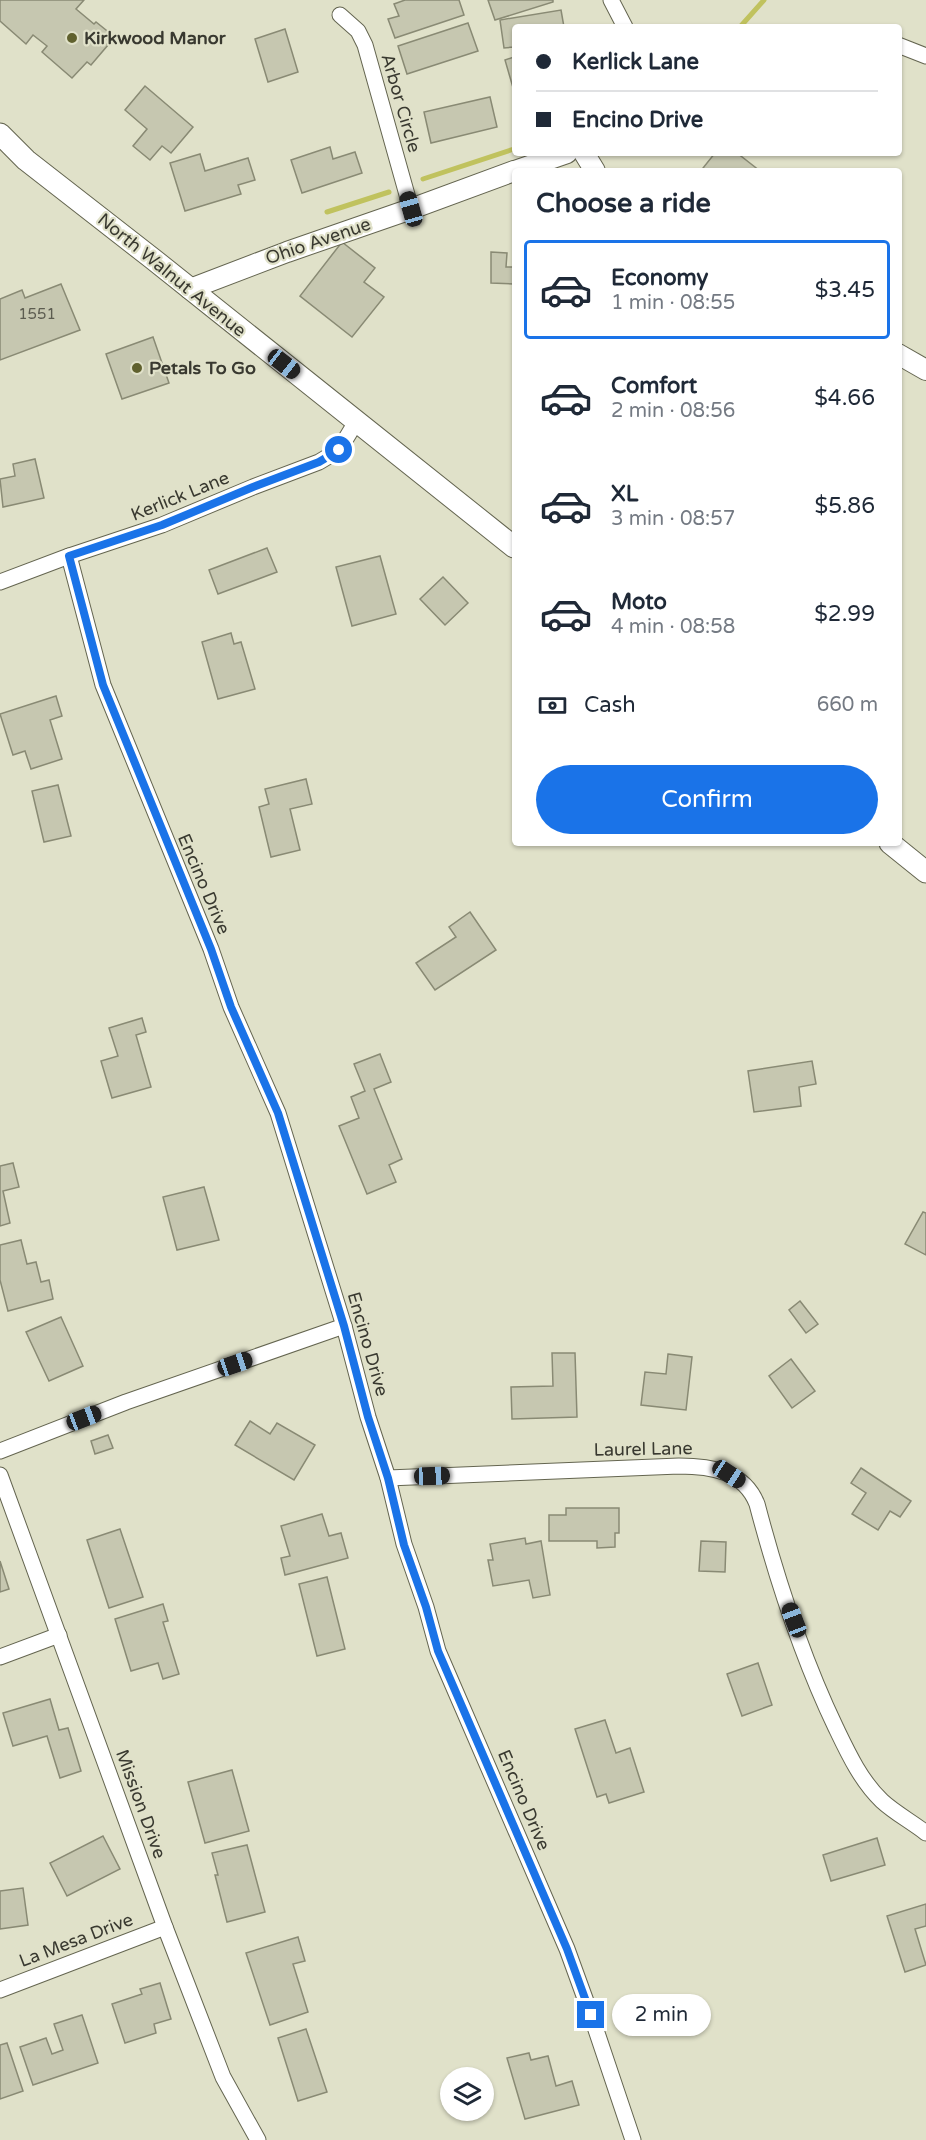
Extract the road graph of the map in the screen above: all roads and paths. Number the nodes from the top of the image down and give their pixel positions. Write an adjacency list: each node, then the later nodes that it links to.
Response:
1 (611, 0): 3 (street)
2 (339, 15): 12 (street, Arbor Circle)
3 (623, 24)
4 (902, 47): 5 (street)
5 (926, 56)
6 (0, 134): 9 (main road, North Walnut Avenue)
7 (0, 146): 9 (main road, North Walnut Avenue)
8 (558, 156): 10 (street, Ohio Avenue)
9 (26, 160): 13 (main road, North Walnut Avenue)
10 (524, 168)
11 (512, 172): 12 (street, Ohio Avenue)
12 (411, 209): 13 (street, Ohio Avenue)
13 (190, 289): 16 (main road, North Walnut Avenue)
14 (902, 356): 15 (street)
15 (926, 370)
16 (356, 422): 17 (main road, North Walnut Avenue); 18 (street, Kerlick Lane)
17 (512, 545)
18 (69, 556): 19 (street, Kerlick Lane); 22 (street, Encino Drive)
19 (0, 582)
20 (894, 846): 21 (main road)
21 (926, 872)
22 (344, 1326): 23 (street); 25 (street, Encino Drive)
23 (0, 1451)
24 (0, 1475): 26 (street, Mission Drive)
25 (388, 1478): 28 (street, Laurel Lane); 32 (street, Encino Drive)
26 (59, 1635): 27 (street); 29 (street, Mission Drive)
27 (0, 1657)
28 (926, 1833)
29 (165, 1927): 30 (street, La Mesa Drive); 31 (street, Mission Drive)
30 (0, 1990)
31 (258, 2140)
32 (633, 2140)

